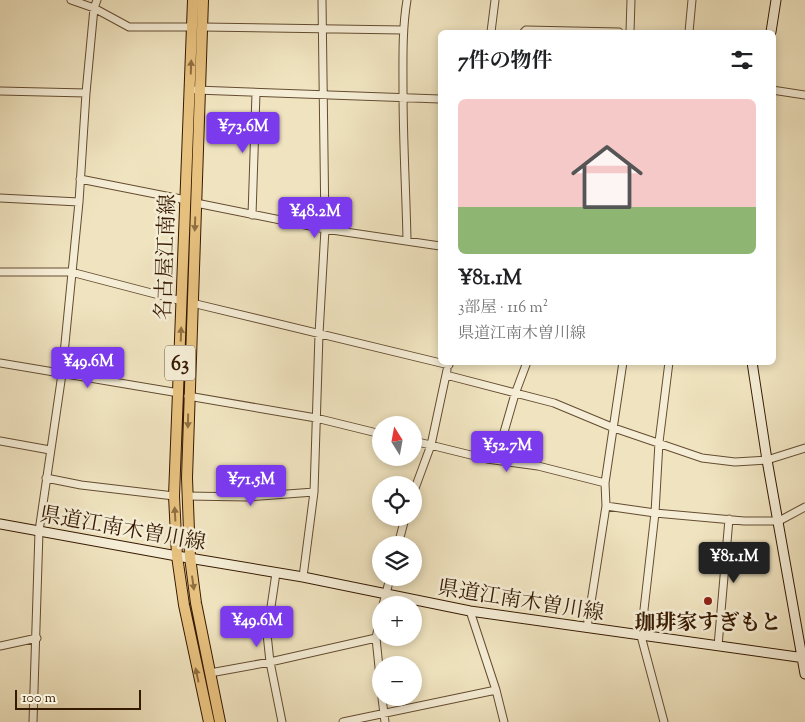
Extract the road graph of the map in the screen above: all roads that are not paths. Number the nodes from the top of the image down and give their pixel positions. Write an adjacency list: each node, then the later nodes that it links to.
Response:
1 (71, 0): 10 (street)
2 (194, 0): 11 (main road, 名古屋江南線 / 63)
3 (203, 0): 11 (main road, 名古屋江南線 / 63)
4 (322, 0): 12 (street)
5 (407, 0): 13 (street)
6 (495, 0): 14 (street)
7 (630, 0): 15 (street)
8 (692, 0): 16 (street)
9 (776, 0): 17 (main road)
10 (95, 4): 11 (street); 21 (street)
11 (197, 27): 12 (street); 18 (main road, 名古屋江南線 / 63)
12 (322, 28): 13 (street); 24 (street)
13 (403, 30): 25 (street)
14 (491, 30)
15 (630, 30)
16 (689, 30)
17 (772, 30)
18 (195, 90): 22 (street); 29 (main road, 名古屋江南線 / 63)
19 (0, 91): 21 (street)
20 (776, 91): 23 (street)
21 (86, 93): 27 (street)
22 (256, 93): 24 (street); 31 (street)
23 (805, 95)
24 (324, 96): 25 (street); 32 (street)
25 (403, 98): 26 (street); 33 (street)
26 (438, 100)
27 (80, 179): 29 (street); 30 (street)
28 (0, 198): 30 (street)
29 (191, 201): 31 (street); 37 (main road, 名古屋江南線 / 63)
30 (79, 202): 36 (street)
31 (252, 215): 32 (street)
32 (325, 230): 33 (street); 38 (street)
33 (407, 240): 34 (street)
34 (438, 246)
35 (0, 272): 36 (street)
36 (71, 272): 37 (street); 46 (street)
37 (187, 302): 38 (street); 49 (main road, 名古屋江南線 / 63)
38 (319, 334): 39 (street); 50 (street)
39 (438, 361)
40 (0, 363): 46 (street)
41 (449, 365): 47 (street)
42 (527, 365): 48 (street)
43 (623, 365): 51 (street)
44 (669, 365): 54 (street)
45 (752, 365): 60 (main road)
46 (62, 374): 49 (street); 58 (street)
47 (446, 375): 48 (street); 56 (street)
48 (515, 394): 51 (street); 59 (street)
49 (184, 395): 50 (street); 65 (main road, 名古屋江南線 / 63); 66 (main road, 名古屋江南線 / 63, one-way to 66)
50 (316, 418): 52 (street); 64 (street)
51 (614, 428): 54 (street); 63 (street)
52 (372, 432)
53 (0, 441): 58 (street)
54 (659, 442): 60 (street); 69 (street)
55 (422, 443): 56 (street)
56 (431, 445): 59 (street); 61 (street)
57 (805, 448): 60 (street)
58 (50, 450): 62 (street)
59 (496, 460): 63 (street)
60 (767, 460): 71 (main road)
61 (420, 476)
62 (46, 478): 65 (street); 73 (street)
63 (605, 483): 67 (street)
64 (314, 492): 66 (street); 77 (street)
65 (174, 496): 74 (main road, 名古屋江南線 / 63, one-way to 65)
66 (187, 496): 75 (main road, 名古屋江南線 / 63)
67 (606, 506): 69 (street); 81 (street)
68 (805, 507): 71 (street)
69 (655, 513): 70 (street); 82 (street)
70 (729, 520): 71 (street); 86 (street)
71 (779, 521): 87 (main road)
72 (0, 524): 73 (main road, 県道江南木曽川線)
73 (39, 531): 74 (main road, 県道江南木曽川線); 83 (street)
74 (177, 556): 75 (main road, 県道江南木曽川線); 95 (main road, 名古屋江南線 / 63, one-way to 74)
75 (190, 557): 76 (main road, 県道江南木曽川線); 89 (main road, 名古屋江南線 / 63, one-way to 89)
76 (276, 573): 77 (main road, 県道江南木曽川線); 88 (street)
77 (303, 577): 79 (main road, 県道江南木曽川線)
78 (388, 586): 79 (street)
79 (386, 595): 80 (main road, 県道江南木曽川線)
80 (470, 611): 81 (main road, 県道江南木曽川線); 91 (street)
81 (587, 628): 82 (main road, 県道江南木曽川線)
82 (641, 636): 86 (main road, 県道江南木曽川線); 101 (street)
83 (37, 638): 85 (street); 94 (street)
84 (372, 639): 88 (street)
85 (0, 646)
86 (718, 646): 87 (main road, 県道江南木曽川線)
87 (804, 658): 90 (main road)
88 (270, 662): 89 (street); 97 (street)
89 (210, 673): 96 (main road, 名古屋江南線 / 63)
90 (805, 674)
91 (496, 690): 93 (street); 100 (street)
92 (383, 706): 93 (street)
93 (384, 714): 98 (street); 99 (street)
94 (33, 722)
95 (208, 722)
96 (220, 722)
97 (282, 722)
98 (343, 722)
99 (385, 722)
100 (504, 722)
101 (664, 722)

